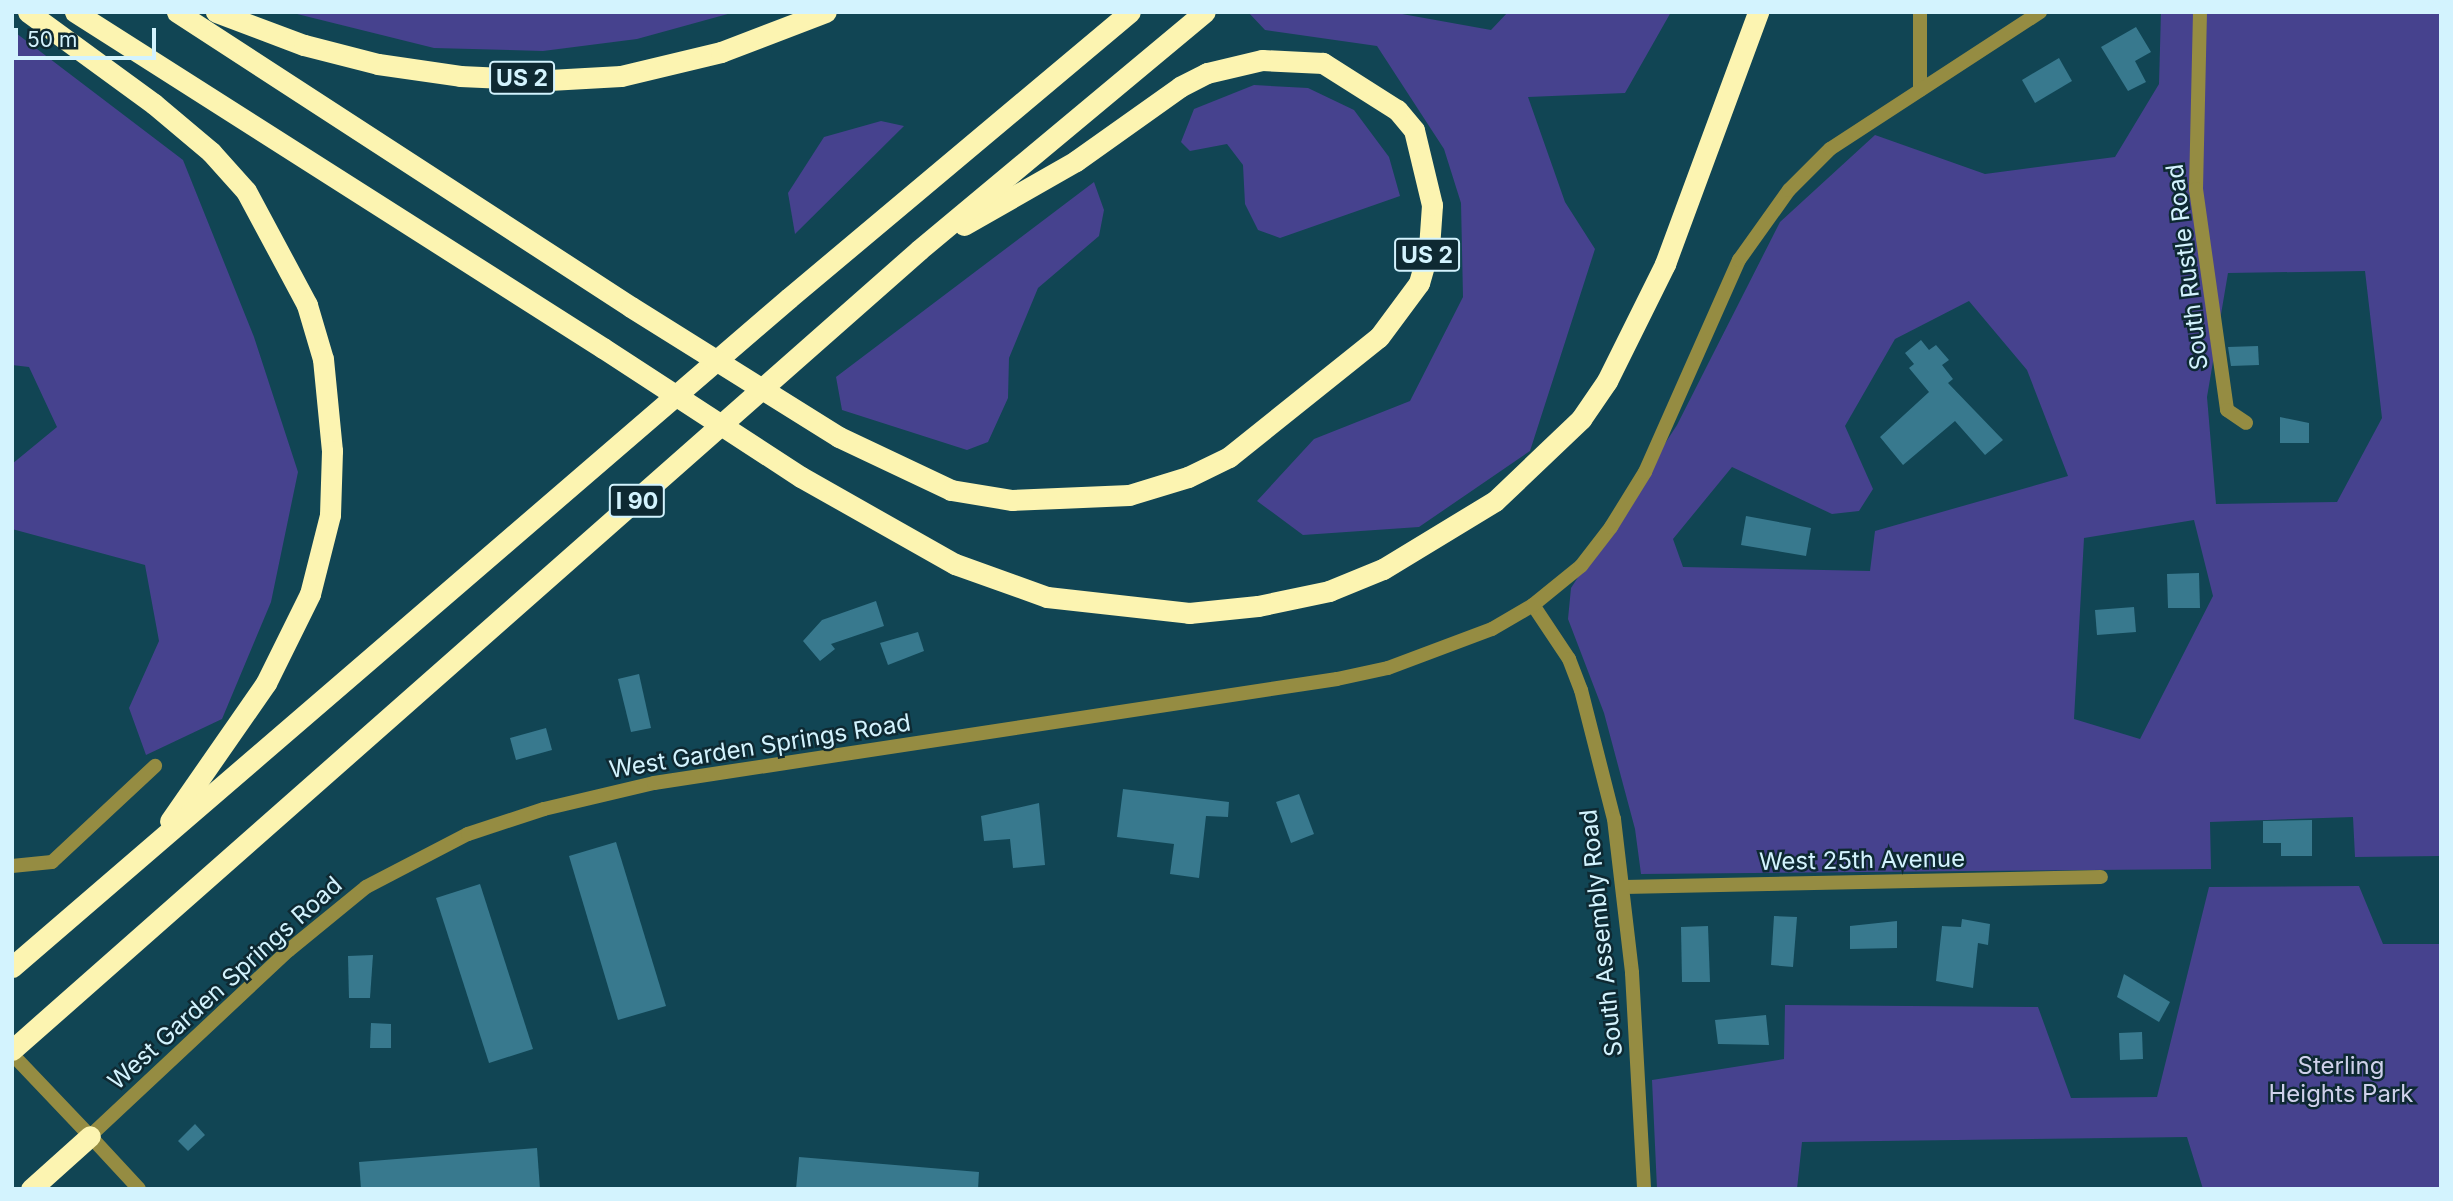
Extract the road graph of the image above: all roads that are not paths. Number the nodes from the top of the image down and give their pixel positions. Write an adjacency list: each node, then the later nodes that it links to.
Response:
1 (28, 12): 17 (highway)
2 (75, 12): 8 (highway, bridge)
3 (177, 12): 13 (highway, US 2, bridge)
4 (216, 12): 5 (highway, US 2)
5 (826, 12)
6 (1130, 12): 17 (highway, I 90)
7 (1205, 12): 13 (highway, I 90)
8 (1758, 12)
9 (1920, 12): 12 (street)
10 (2040, 12): 12 (street, West Garden Springs Road)
11 (2200, 12): 14 (street, South Rustle Road)
12 (1920, 90): 15 (street, West Garden Springs Road)
13 (919, 250): 22 (highway, I 90)
14 (2246, 423)
15 (1533, 605): 20 (street, South Assembly Road); 23 (street, West Garden Springs Road)
16 (155, 766): 18 (street)
17 (153, 846): 21 (highway, I 90)
18 (12, 866)
19 (2101, 877): 20 (street, West 25th Avenue)
20 (1624, 887): 26 (street, South Assembly Road)
21 (12, 967)
22 (12, 1052): 23 (street)
23 (90, 1136): 24 (highway); 25 (street)
24 (31, 1189)
25 (139, 1189)
26 (1644, 1189)

